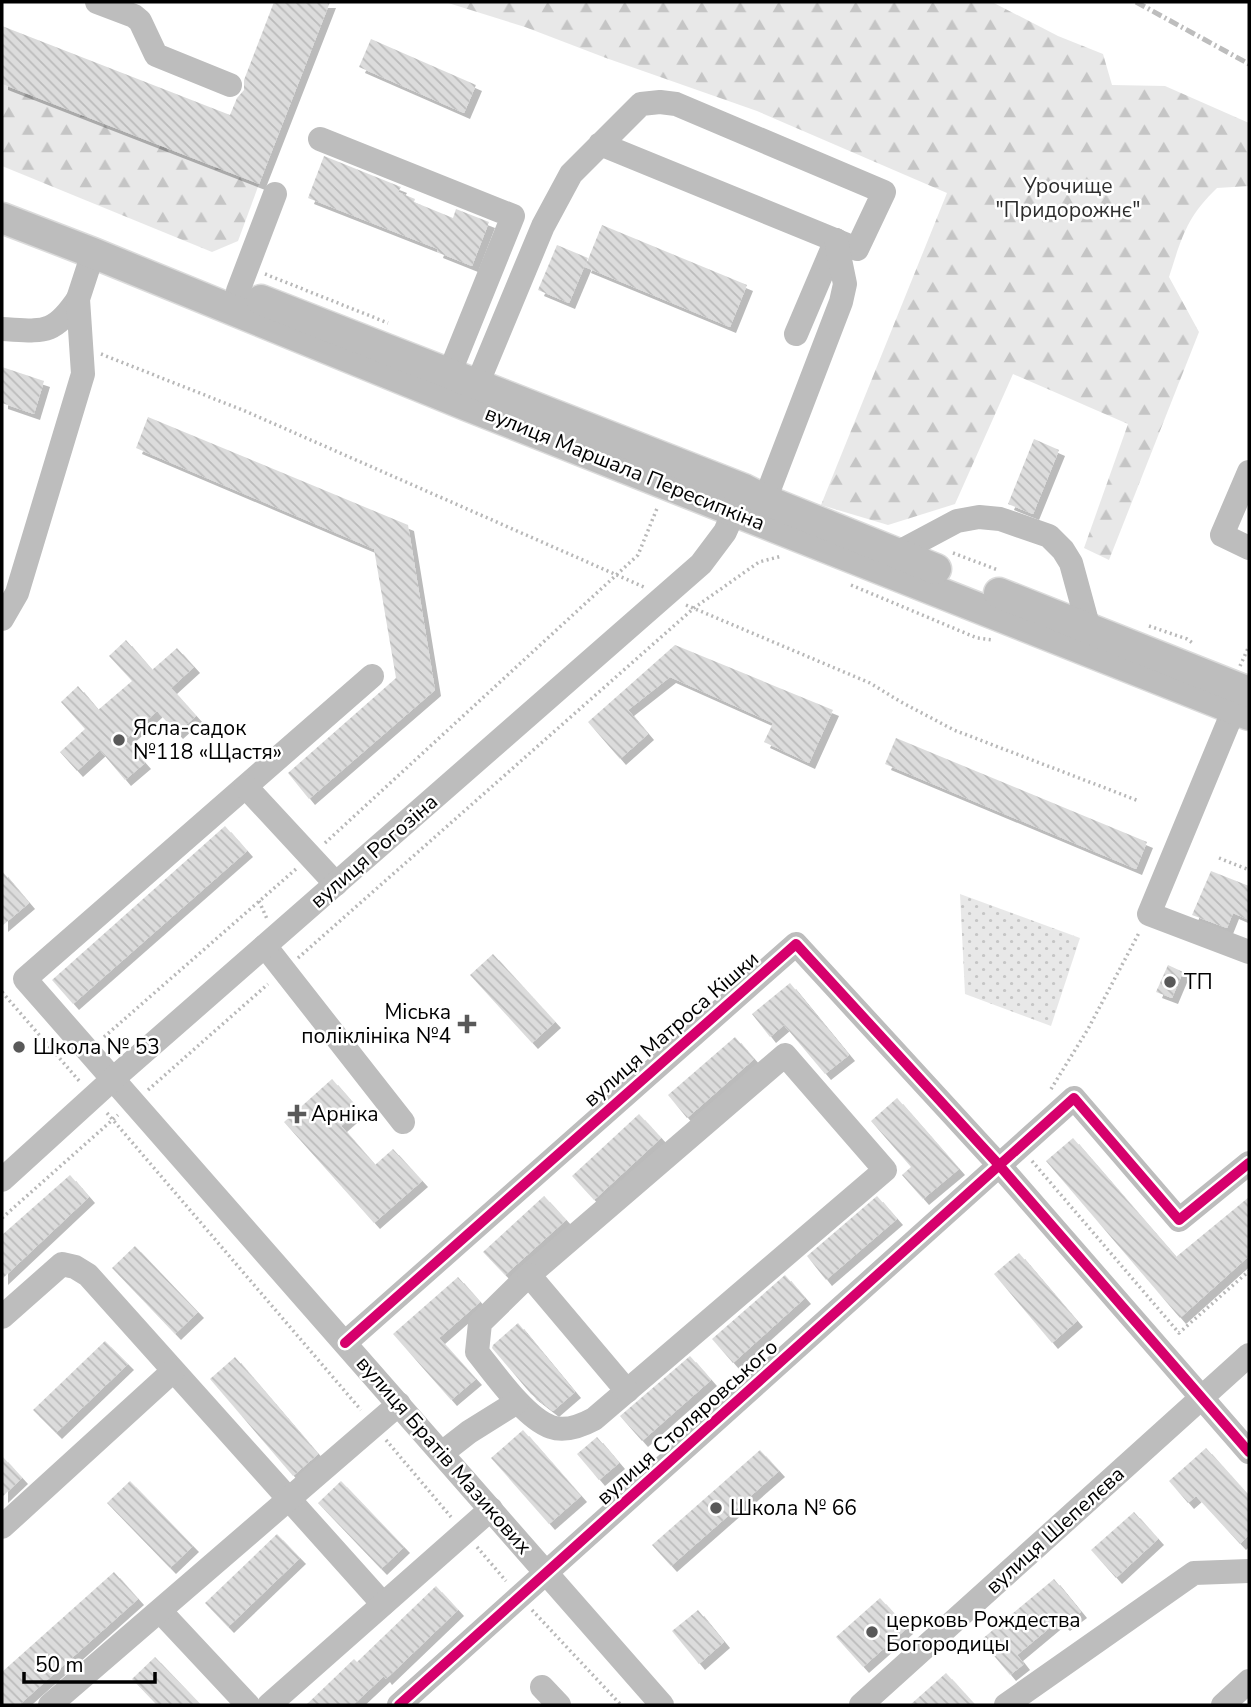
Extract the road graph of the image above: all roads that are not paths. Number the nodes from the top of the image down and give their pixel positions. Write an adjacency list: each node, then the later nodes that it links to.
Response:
1 (97, 2): 2 (street)
2 (230, 85)
3 (320, 139): 14 (street)
4 (600, 144): 8 (street); 8 (street); 14 (street)
5 (275, 194): 10 (street)
6 (2, 198): 10 (main road, вулиця Маршала Пересипкіна)
7 (2, 218): 9 (main road, вулиця Маршала Пересипкіна)
8 (836, 240): 13 (street); 16 (street, вулиця Рогозіна)
9 (93, 253): 11 (street); 14 (main road, вулиця Маршала Пересипкіна)
10 (238, 291): 14 (main road, вулиця Маршала Пересипкіна)
11 (78, 299): 12 (street); 19 (street)
12 (2, 329)
13 (796, 334)
14 (459, 390): 16 (main road, вулиця Маршала Пересипкіна)
15 (1249, 472): 17 (street)
16 (748, 500): 18 (main road, вулиця Маршала Пересипкіна); 22 (main road, вулиця Маршала Пересипкіна); 24 (street, вулиця Рогозіна)
17 (1249, 548)
18 (897, 553): 20 (main road, вулиця Маршала Пересипкіна); 20 (street)
19 (2, 619)
20 (1090, 629): 22 (main road, вулиця Маршала Пересипкіна)
21 (373, 676): 23 (street)
22 (1244, 706): 26 (street)
23 (246, 787): 24 (street); 27 (street, вулиця Братів Мазикових)
24 (336, 884): 25 (street, вулиця Рогозіна)
25 (265, 946): 27 (street, вулиця Рогозіна); 28 (street)
26 (1249, 952)
27 (114, 1078): 31 (street, вулиця Рогозіна); 34 (street, вулиця Братів Мазикових)
28 (403, 1122)
29 (1249, 1163): 30 (street, вулиця Столяровського)
30 (999, 1166): 34 (street, вулиця Матроса Кішки); 38 (street); 47 (street, вулиця Столяровського)
31 (2, 1180)
32 (529, 1275): 37 (street); 37 (street); 39 (street)
33 (2, 1318): 36 (street)
34 (345, 1343): 40 (street, вулиця Братів Мазикових)
35 (1249, 1355): 38 (street, вулиця Шепелєва)
36 (173, 1371): 43 (street); 45 (street)
37 (627, 1391): 39 (street)
38 (1201, 1398): 41 (street); 52 (street, вулиця Шепелєва)
39 (517, 1402): 42 (street)
40 (399, 1404): 42 (street, вулиця Братів Мазикових); 43 (street)
41 (1249, 1452)
42 (442, 1454): 44 (street, вулиця Братів Мазикових)
43 (287, 1499): 48 (street); 49 (street)
44 (491, 1509): 47 (street, вулиця Братів Мазикових); 48 (street)
45 (2, 1527)
46 (1249, 1571): 59 (street)
47 (547, 1574): 56 (street, вулиця Столяровського); 58 (street, вулиця Братів Мазикових)
48 (383, 1604): 55 (street)
49 (160, 1611): 53 (street); 54 (street)
50 (1249, 1681): 60 (street)
51 (542, 1687): 57 (street)
52 (866, 1704)
53 (50, 1705)
54 (248, 1705)
55 (269, 1705)
56 (399, 1705)
57 (559, 1705)
58 (662, 1705)
59 (1006, 1705)
60 (1223, 1705)

